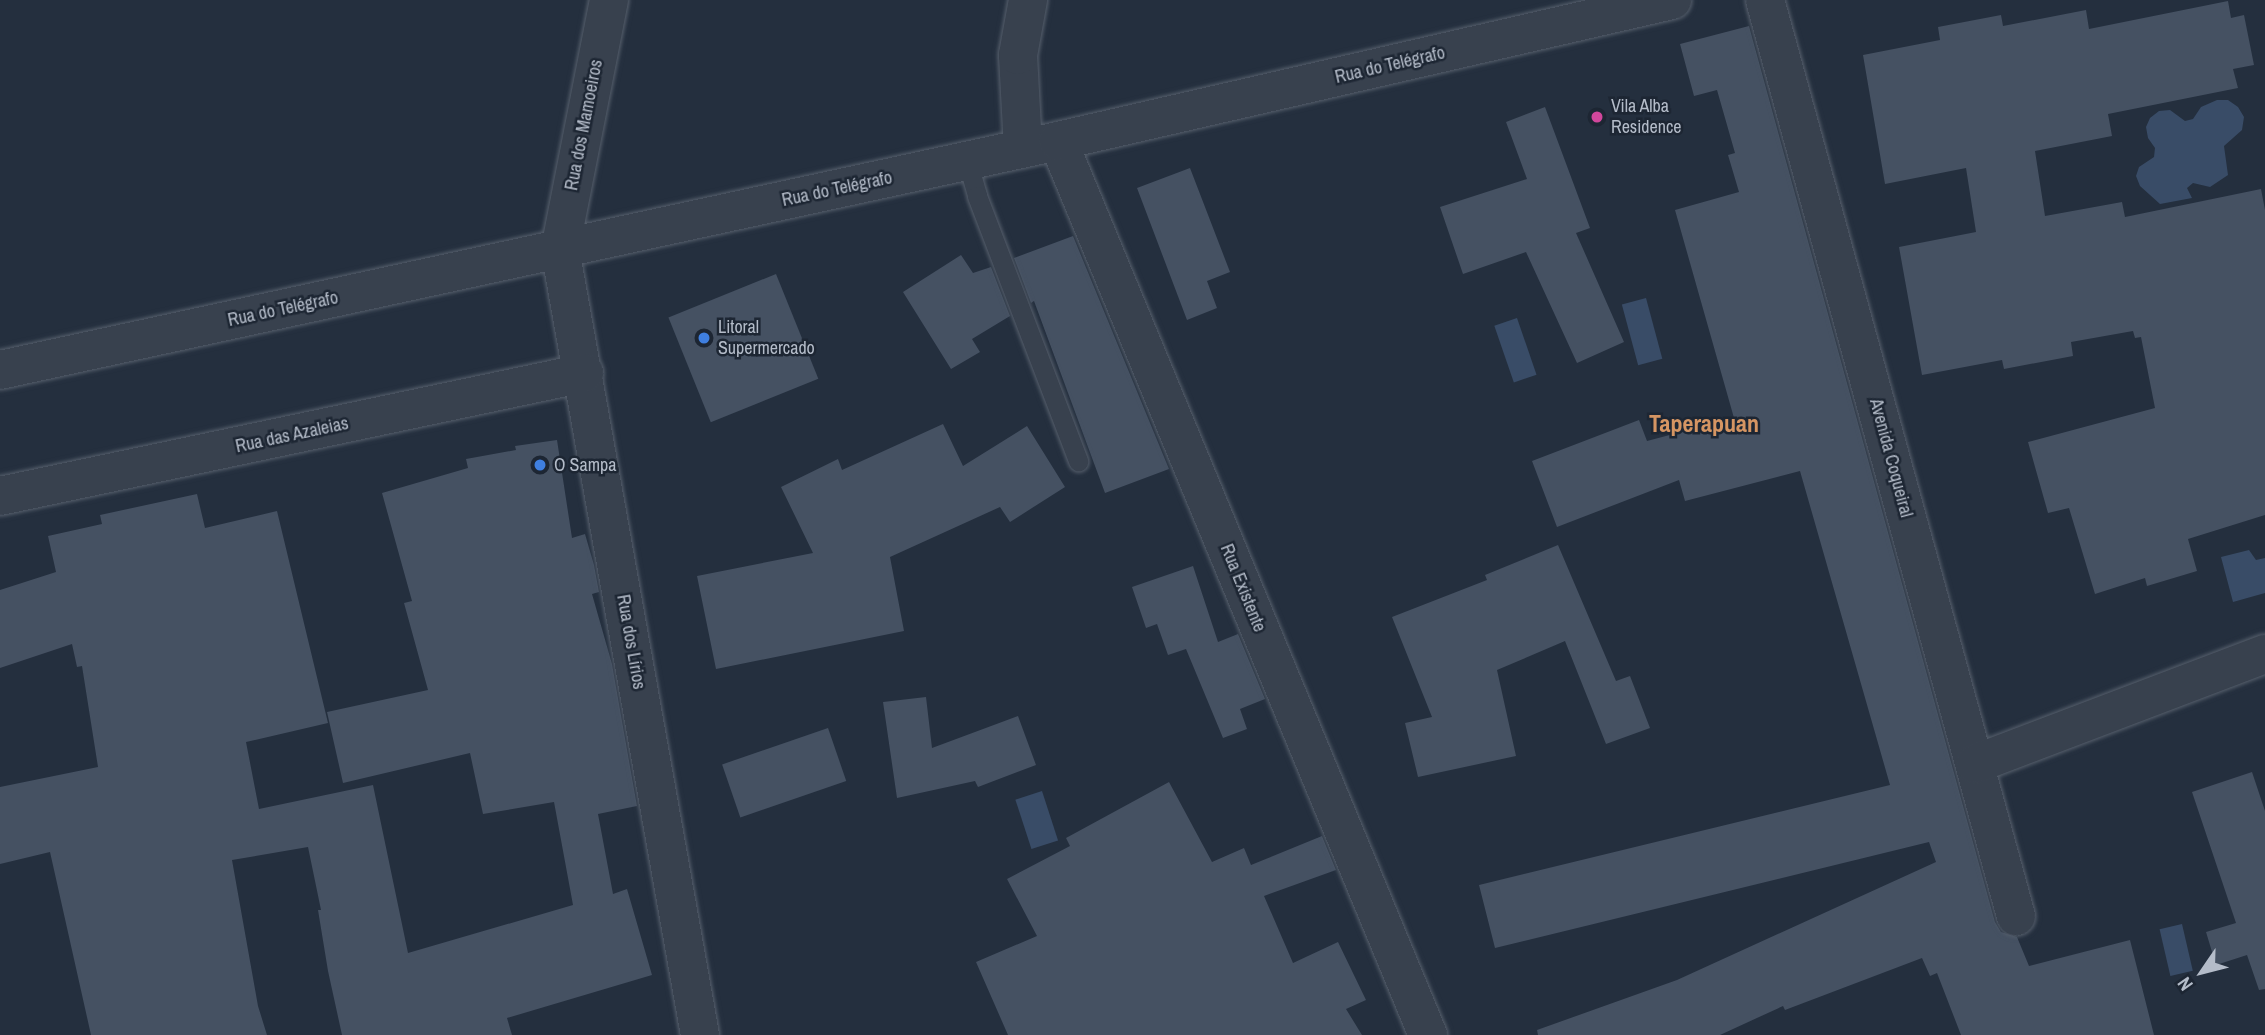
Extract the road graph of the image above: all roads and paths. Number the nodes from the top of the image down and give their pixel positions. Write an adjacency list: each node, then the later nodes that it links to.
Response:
1 (609, 0): 7 (street, Rua dos Mamoeiros)
2 (1028, 0): 5 (street, Rua Existente)
3 (1672, 0): 5 (street, Rua do Telégrafo)
4 (1765, 0): 13 (street, Avenida Coqueiral)
5 (1040, 145): 6 (street, Rua do Telégrafo); 16 (street, Rua Existente)
6 (967, 160): 7 (street, Rua do Telégrafo); 10 (lane)
7 (560, 250): 8 (street, Rua do Telégrafo); 9 (street, Rua dos Lírios)
8 (0, 370)
9 (584, 373): 11 (street, Rua das Azaleias); 15 (street, Rua dos Lírios)
10 (1078, 461)
11 (0, 496)
12 (2265, 654): 13 (street)
13 (1975, 764): 14 (street, Avenida Coqueiral)
14 (2016, 916)
15 (701, 1035)
16 (1428, 1035)

